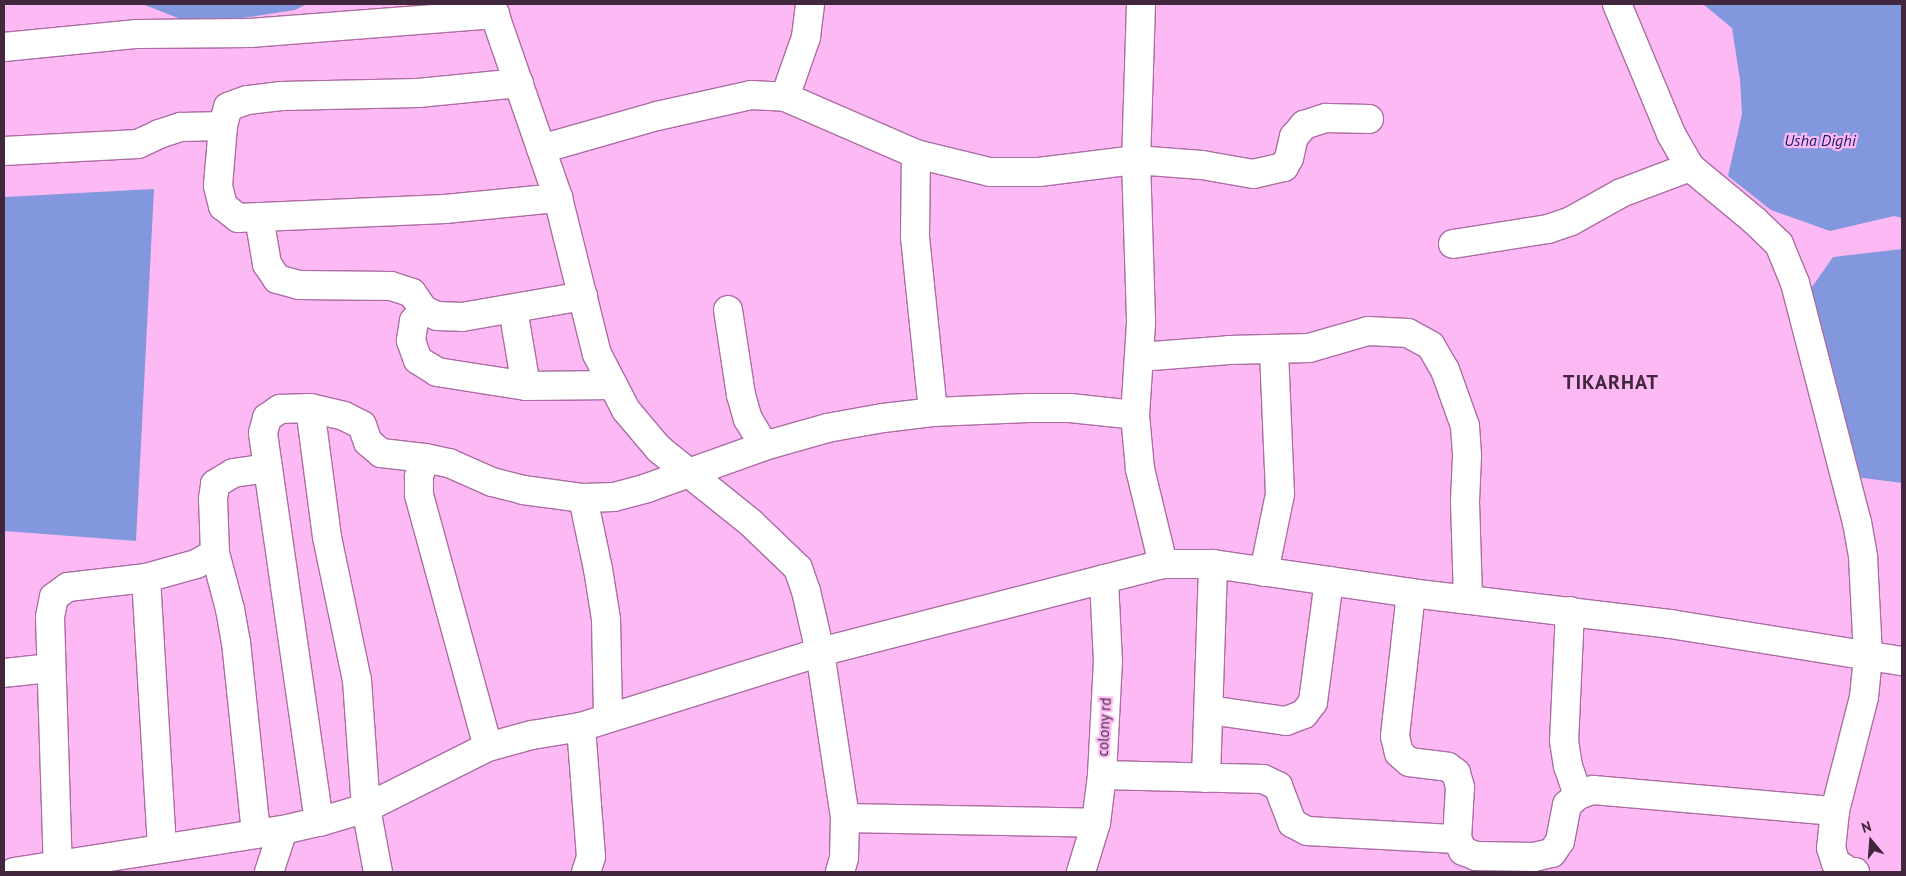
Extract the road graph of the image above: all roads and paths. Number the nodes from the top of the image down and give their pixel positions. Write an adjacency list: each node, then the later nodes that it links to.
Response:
1 (810, 4): 7 (street)
2 (1141, 4): 13 (street)
3 (1617, 4): 14 (street)
4 (493, 9): 5 (street); 6 (street)
5 (4, 47)
6 (519, 83): 9 (street); 10 (street)
7 (785, 97): 10 (street); 12 (street)
8 (1369, 119): 13 (street)
9 (223, 126): 11 (street); 16 (street)
10 (541, 149): 15 (street)
11 (4, 151)
12 (916, 154): 13 (street); 27 (street)
13 (1136, 160): 23 (street)
14 (1690, 167): 17 (street); 45 (street)
15 (558, 198): 16 (street); 18 (street)
16 (259, 217): 19 (street)
17 (1453, 244)
18 (583, 296): 20 (street); 24 (street)
19 (424, 310): 20 (street); 25 (street)
20 (513, 310): 25 (street)
21 (728, 310): 29 (street)
22 (1274, 350): 23 (street); 37 (street); 42 (street)
23 (1139, 357): 28 (street)
24 (613, 385): 25 (street); 32 (street)
25 (526, 386)
26 (310, 408): 30 (street); 31 (street); 56 (street)
27 (933, 412): 28 (street); 29 (street)
28 (1135, 415): 35 (street)
29 (764, 446): 32 (street)
30 (426, 458): 33 (street); 52 (street)
31 (268, 468): 34 (street); 59 (street)
32 (692, 474): 33 (street); 44 (street)
33 (583, 498): 50 (street)
34 (215, 553): 38 (street); 62 (street)
35 (1163, 564): 36 (street); 39 (street)
36 (1213, 564): 37 (street); 49 (street)
37 (1264, 572): 40 (street)
38 (146, 578): 47 (street); 64 (street)
39 (1104, 579): 44 (street); 53 (street, colony rd)
40 (1329, 581): 41 (street); 49 (street)
41 (1411, 593): 42 (street); 63 (street)
42 (1468, 599): 43 (street)
43 (1570, 611): 45 (street); 55 (street)
44 (820, 652): 50 (street); 58 (street)
45 (1868, 657): 46 (street); 57 (street)
46 (1902, 661)
47 (52, 668): 48 (street); 65 (street)
48 (4, 673)
49 (1209, 710): 54 (street)
50 (608, 718): 51 (street)
51 (581, 727): 52 (street); 69 (street)
52 (488, 748): 56 (street)
53 (1102, 775): 54 (street); 60 (street, colony rd)
54 (1206, 778): 63 (street)
55 (1578, 795): 57 (street); 63 (street)
56 (366, 808): 59 (street); 68 (street)
57 (1835, 811): 72 (street)
58 (846, 818): 60 (street); 70 (street)
59 (320, 822): 61 (street)
60 (1096, 823): 71 (street, colony rd)
61 (284, 830): 62 (street); 67 (street)
62 (256, 833): 64 (street)
63 (1457, 839)
64 (162, 848): 65 (street)
65 (58, 868): 66 (street)
66 (14, 872)
67 (268, 872)
68 (378, 872)
69 (586, 872)
70 (840, 872)
71 (1081, 872)
72 (1855, 872)

